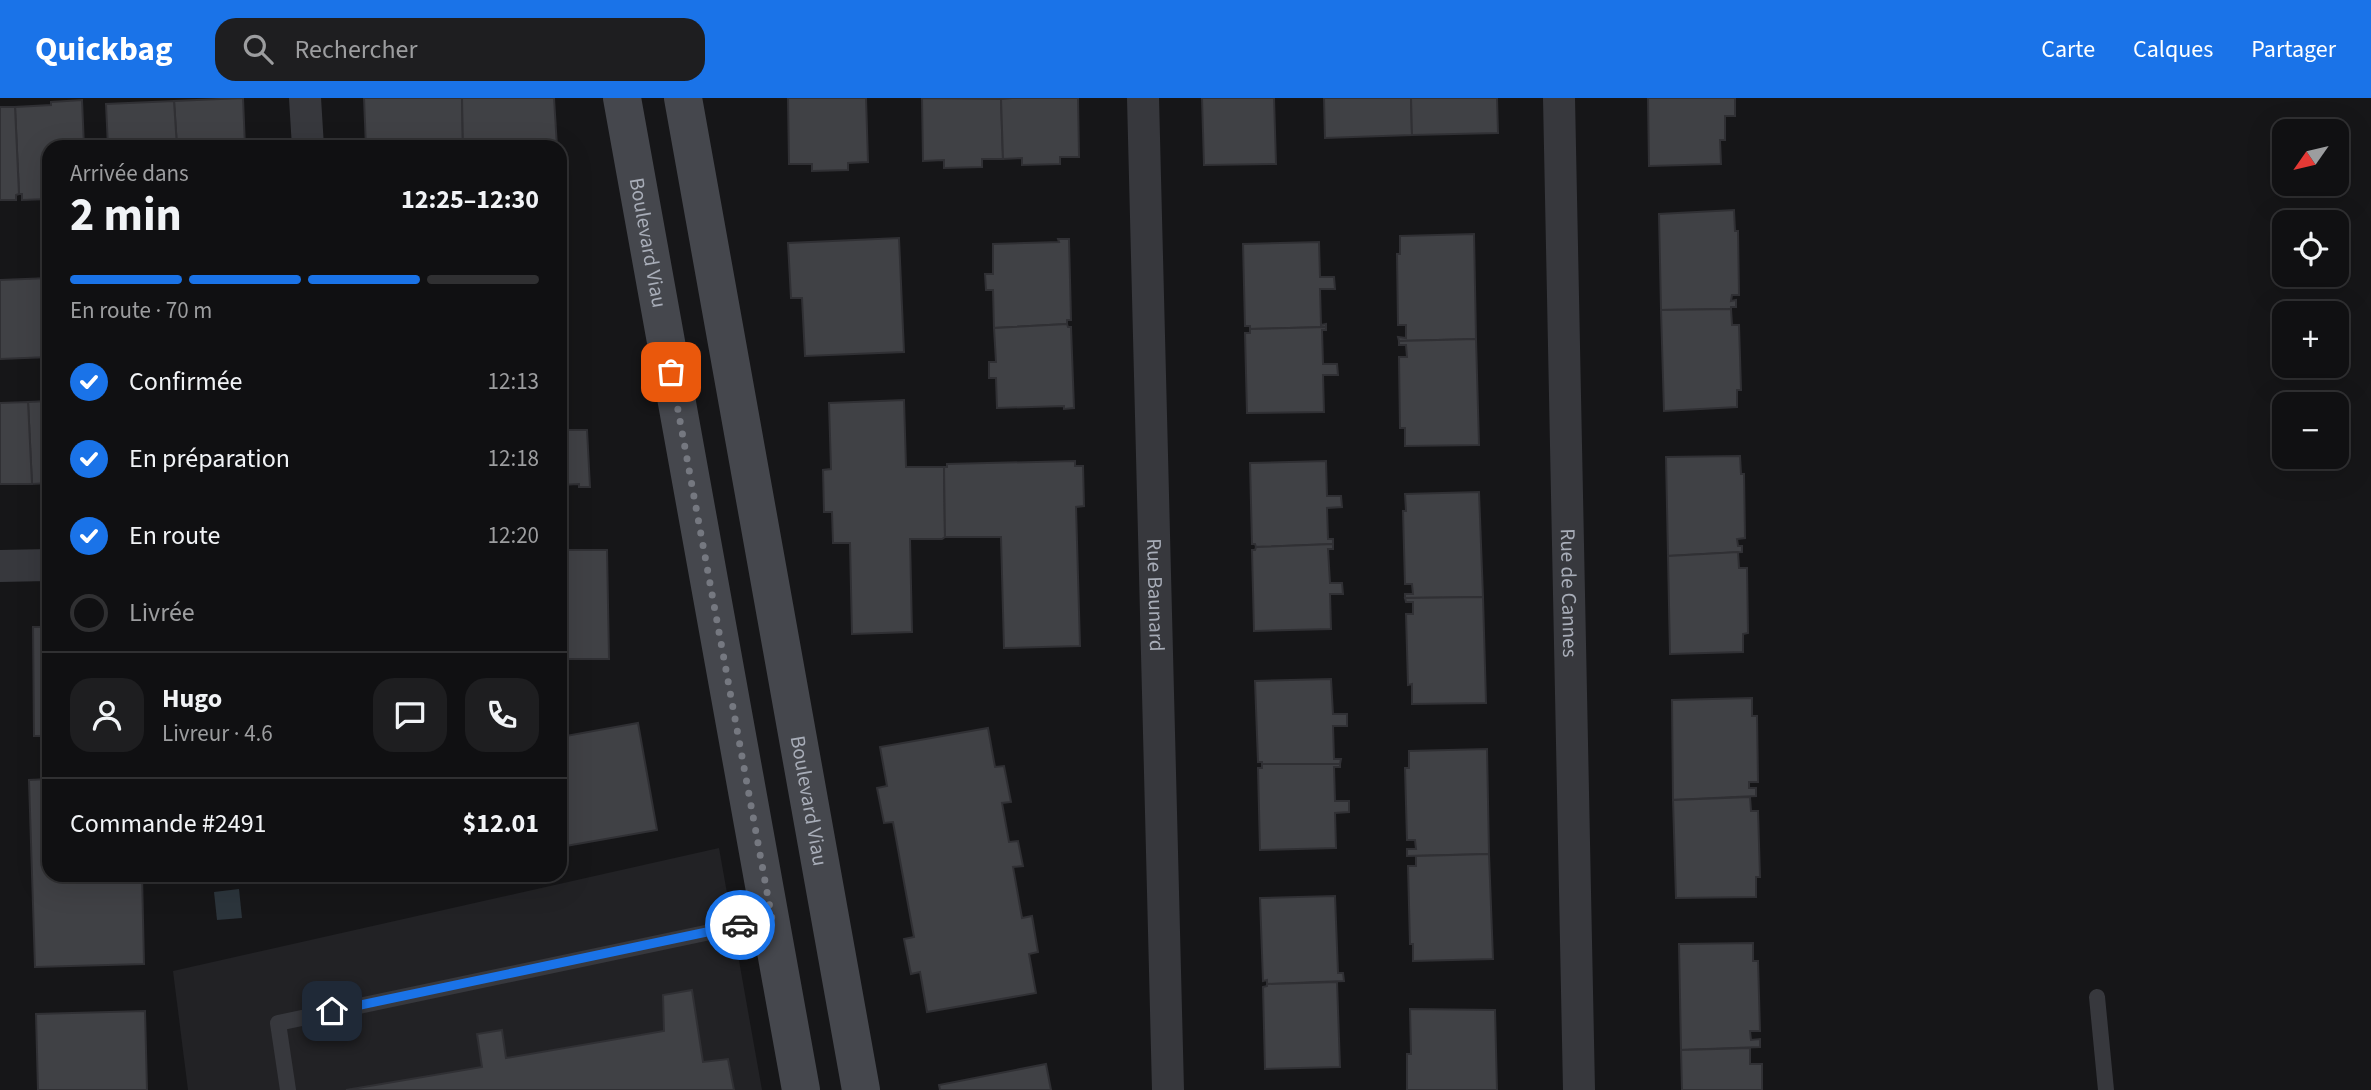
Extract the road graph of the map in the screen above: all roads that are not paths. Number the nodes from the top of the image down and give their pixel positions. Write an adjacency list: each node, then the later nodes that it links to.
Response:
1 (305, 98): 6 (street)
2 (622, 98): 9 (main road, Boulevard Viau)
3 (683, 98): 13 (main road, Boulevard Viau)
4 (1143, 98): 14 (street, Rue Baunard)
5 (1559, 98): 15 (street, Rue de Cannes)
6 (307, 140)
7 (42, 565): 8 (street)
8 (0, 566)
9 (772, 919): 11 (lane); 12 (main road, Boulevard Viau)
10 (2097, 998): 16 (lane)
11 (288, 1090)
12 (802, 1090)
13 (861, 1090)
14 (1168, 1090)
15 (1579, 1090)
16 (2106, 1090)

